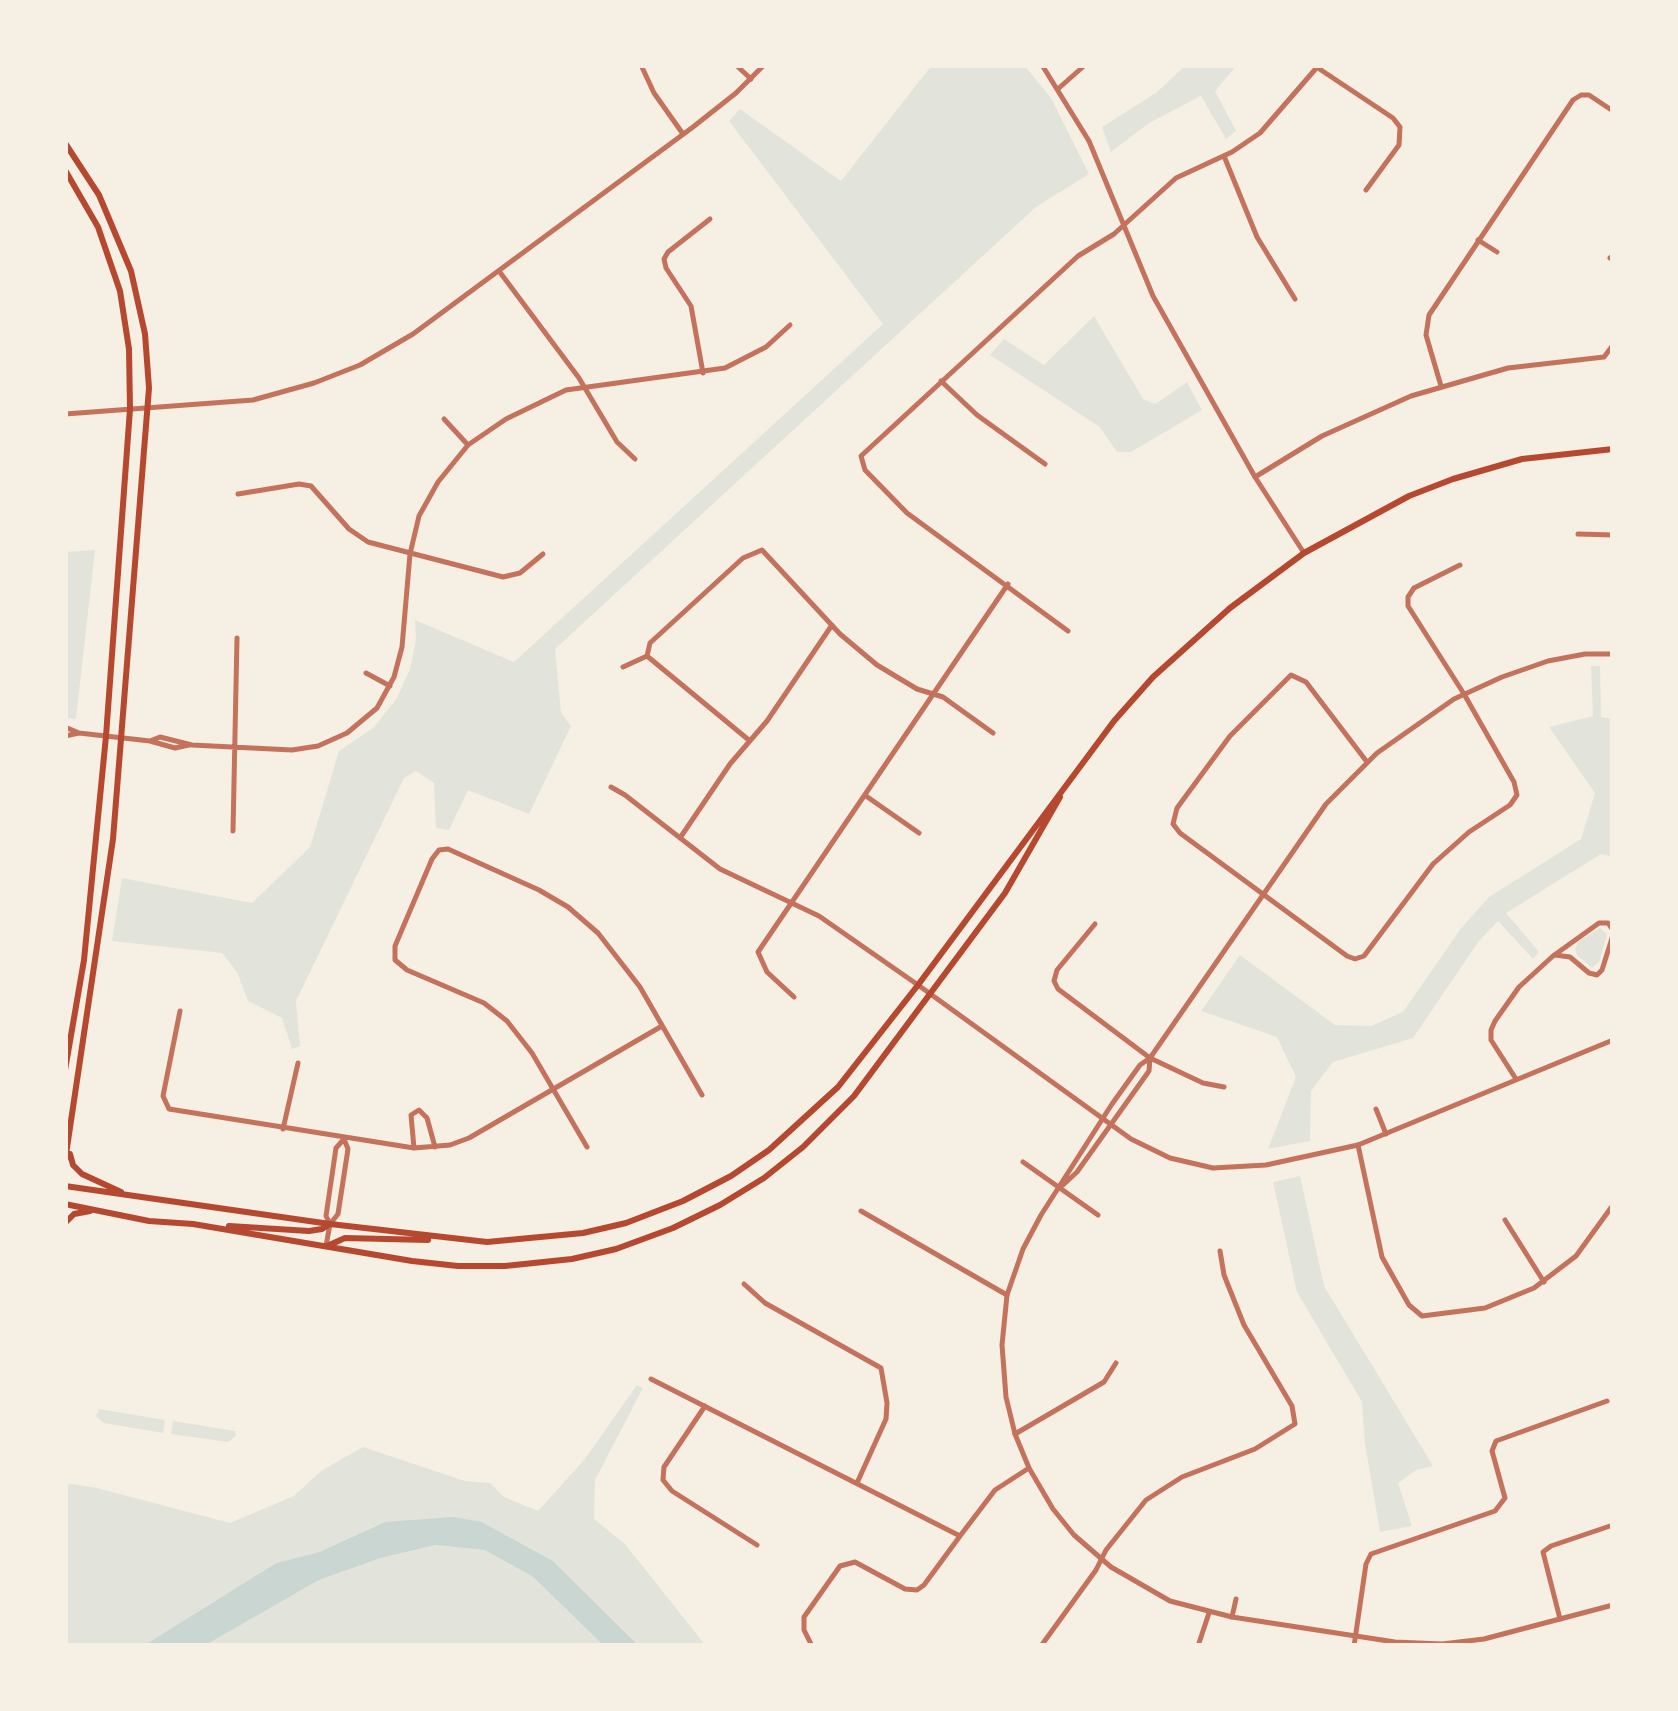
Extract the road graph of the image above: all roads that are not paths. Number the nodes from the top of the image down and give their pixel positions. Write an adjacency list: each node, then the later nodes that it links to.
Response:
1 (641, 65): 10 (street)
2 (736, 65): 7 (street)
3 (763, 65): 7 (street)
4 (1042, 65): 8 (street)
5 (1085, 65): 8 (street)
6 (1318, 66): 12 (street); 14 (street)
7 (751, 79): 10 (street)
8 (1059, 88): 16 (street)
9 (1613, 110): 17 (street)
10 (684, 134): 19 (street)
11 (65, 143): 27 (main road)
12 (1224, 156): 16 (street); 20 (street)
13 (65, 170): 28 (main road)
14 (1366, 190)
15 (710, 219): 23 (street)
16 (1122, 226): 24 (street); 35 (street)
17 (1478, 240): 18 (street); 25 (street)
18 (1497, 252)
19 (499, 270): 26 (street); 27 (street)
20 (1295, 299)
21 (790, 326): 23 (street)
22 (1613, 345): 25 (street)
23 (704, 373): 26 (street)
24 (941, 381): 34 (street); 45 (street)
25 (1441, 386): 35 (street)
26 (584, 387): 31 (street); 33 (street)
27 (149, 408): 28 (street); 61 (main road)
28 (130, 409): 29 (street); 60 (main road)
29 (65, 414)
30 (444, 419): 31 (street)
31 (468, 445): 42 (street)
32 (1613, 449): 41 (main road)
33 (635, 459)
34 (1045, 464)
35 (1255, 477): 41 (street)
36 (238, 494): 42 (street)
37 (1578, 534): 38 (street)
38 (1613, 535)
39 (765, 542): 40 (street)
40 (762, 550): 46 (street); 50 (street)
41 (1304, 553): 65 (main road)
42 (410, 554): 43 (street); 53 (street)
43 (544, 554)
44 (1460, 566): 55 (street)
45 (1008, 584): 47 (street); 54 (street)
46 (832, 625): 54 (street); 62 (street)
47 (1068, 632)
48 (238, 638): 63 (street)
49 (1613, 654): 55 (street)
50 (647, 656): 51 (street); 62 (street)
51 (623, 667)
52 (366, 673): 53 (street)
53 (390, 686): 63 (street)
54 (934, 694): 58 (street); 67 (street)
55 (1464, 694): 64 (street); 71 (street)
56 (65, 727): 57 (street)
57 (79, 733): 59 (street); 60 (street)
58 (993, 733)
59 (65, 736)
60 (106, 736): 61 (street); 84 (main road)
61 (123, 738): 63 (street); 96 (main road)
62 (750, 741): 70 (street)
63 (235, 749): 68 (street)
64 (1367, 762): 71 (street); 71 (street)
65 (1077, 766): 76 (main road); 77 (main road)
66 (611, 787): 70 (street)
67 (866, 796): 69 (street); 72 (street)
68 (232, 831)
69 (918, 833)
70 (680, 838): 72 (street)
71 (1262, 894): 82 (street)
72 (793, 902): 76 (street); 78 (street)
73 (1094, 924): 82 (street)
74 (1613, 932): 75 (street); 75 (street)
75 (1552, 956): 85 (street)
76 (918, 985): 77 (street); 114 (main road)
77 (931, 994): 90 (street); 115 (main road)
78 (794, 997)
79 (180, 1011): 92 (street)
80 (662, 1026): 87 (street); 87 (street); 88 (street)
81 (1613, 1040): 85 (street)
82 (1150, 1058): 86 (street); 90 (street); 91 (street)
83 (298, 1064): 92 (street)
84 (65, 1070)
85 (1516, 1079): 93 (street)
86 (1224, 1087)
87 (553, 1089): 97 (street); 98 (street)
88 (702, 1095)
89 (1376, 1109): 93 (street)
90 (1103, 1119): 91 (street); 103 (street)
91 (1111, 1125): 95 (street); 103 (street)
92 (283, 1129): 94 (street)
93 (1386, 1134): 95 (street)
94 (344, 1139): 99 (street); 113 (street); 113 (street)
95 (1358, 1145): 117 (street)
96 (68, 1147): 100 (main road); 104 (main road)
97 (435, 1147): 99 (street); 99 (street)
98 (587, 1147)
99 (414, 1148)
100 (65, 1161)
101 (1022, 1162): 103 (street)
102 (65, 1186): 104 (main road)
103 (1060, 1188): 109 (street); 119 (street)
104 (132, 1196): 113 (main road)
105 (65, 1204): 107 (main road)
106 (1613, 1206): 117 (street)
107 (101, 1210): 111 (main road); 112 (main road)
108 (862, 1210): 119 (street)
109 (1098, 1215)
110 (1505, 1220): 117 (street)
111 (65, 1223)
112 (193, 1224): 113 (main road); 115 (main road)
113 (330, 1224): 114 (main road); 115 (street)
114 (462, 1241): 115 (main road)
115 (326, 1246)
116 (1220, 1251): 130 (street)
117 (1544, 1282)
118 (744, 1284): 126 (street)
119 (1007, 1295): 124 (street)
120 (1116, 1363): 124 (street)
121 (651, 1378): 123 (street)
122 (1607, 1401): 136 (street)
123 (704, 1406): 126 (street); 129 (street)
124 (1015, 1434): 125 (street)
125 (1029, 1468): 128 (street); 130 (street)
126 (857, 1483): 128 (street)
127 (1613, 1525): 135 (street)
128 (960, 1536): 138 (street)
129 (758, 1546)
130 (1101, 1560): 133 (street); 139 (street)
131 (1236, 1599): 134 (street)
132 (1613, 1605): 135 (street)
133 (1209, 1613): 134 (street); 140 (street)
134 (1232, 1617): 136 (street)
135 (1560, 1619): 137 (street)
136 (1356, 1636): 137 (street); 141 (street)
137 (1485, 1643)
138 (812, 1646)
139 (1041, 1646)
140 (1198, 1646)
141 (1354, 1646)

